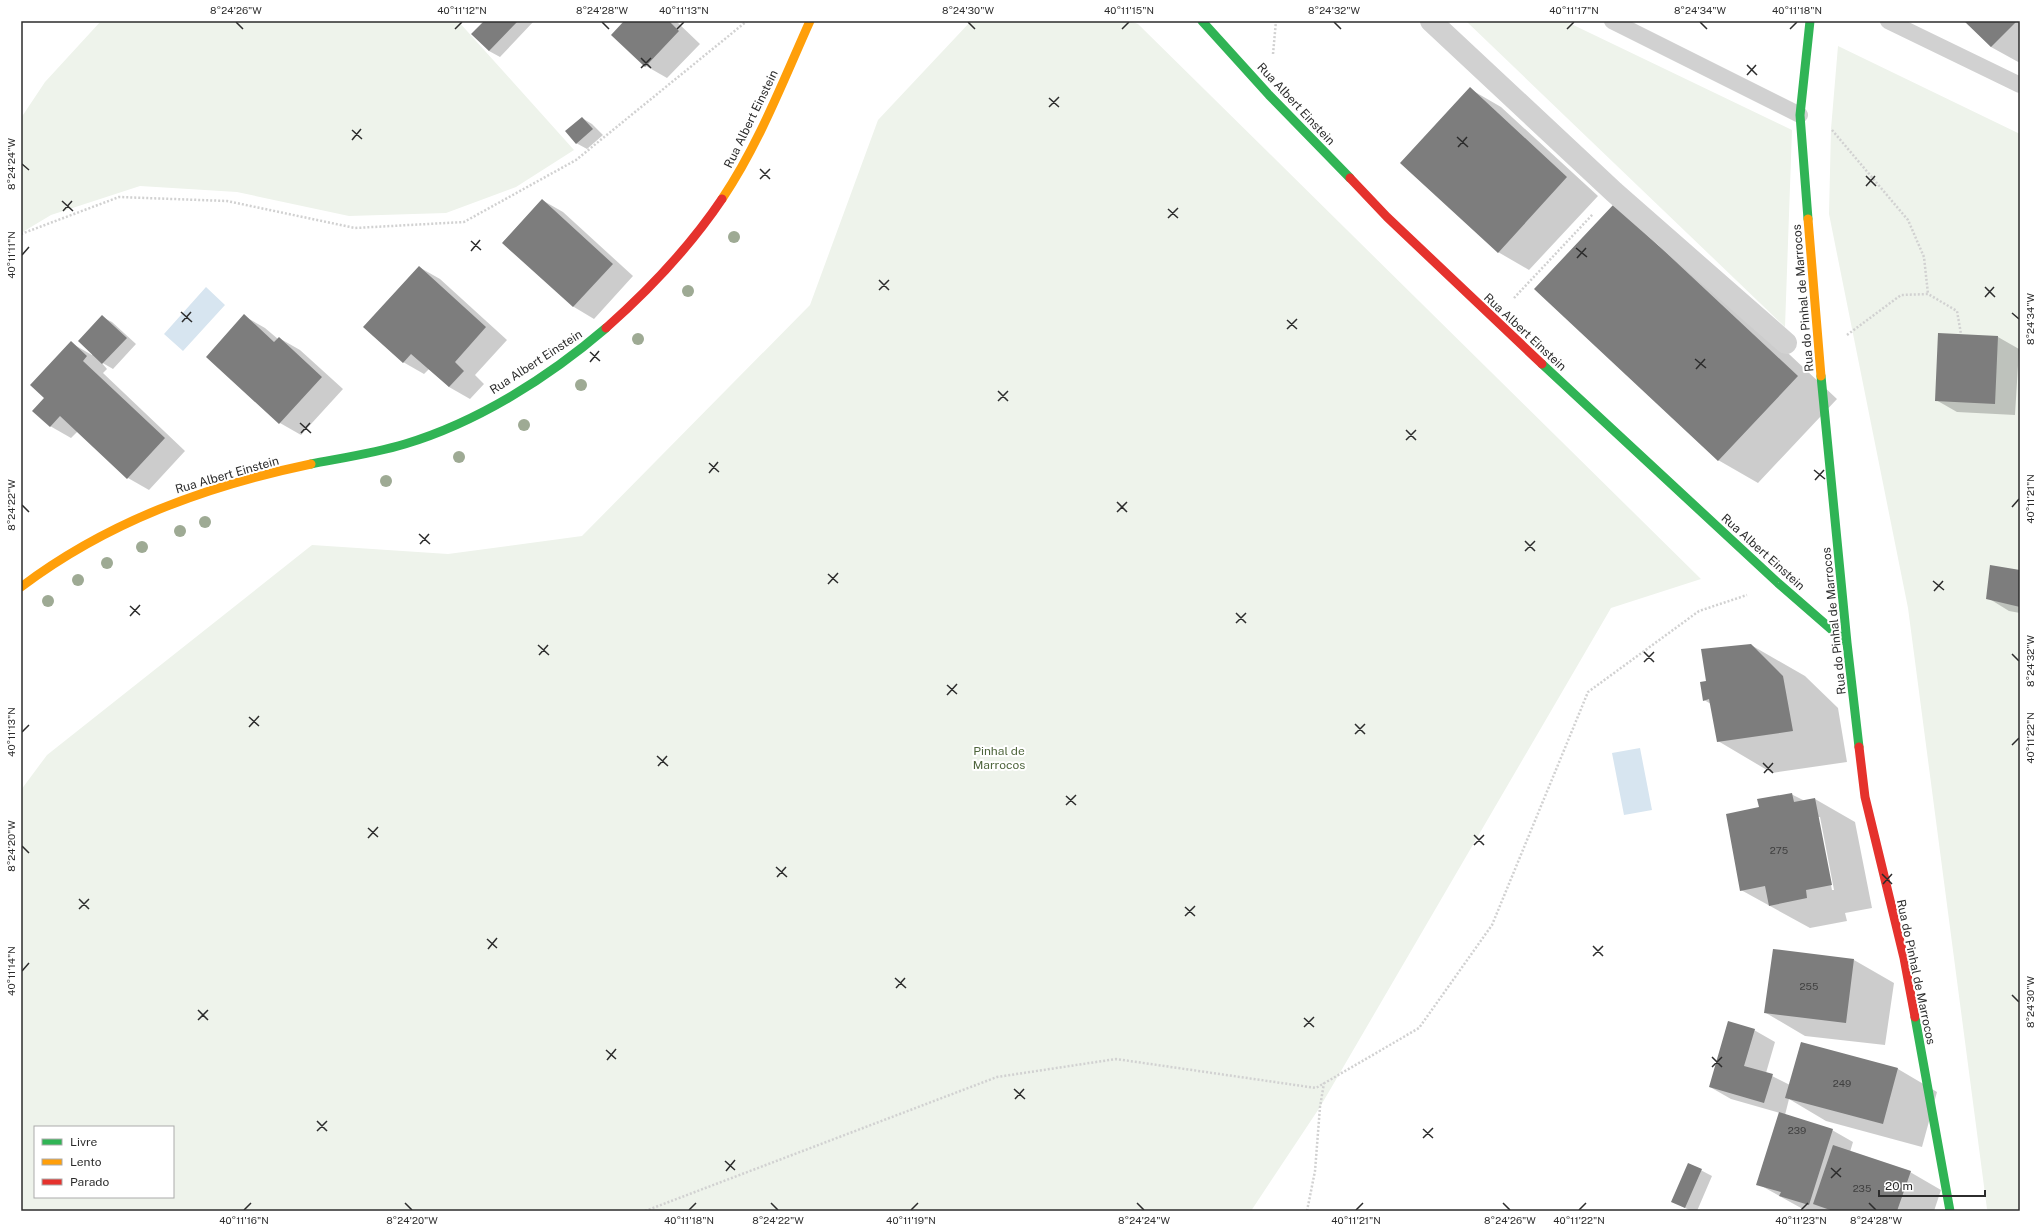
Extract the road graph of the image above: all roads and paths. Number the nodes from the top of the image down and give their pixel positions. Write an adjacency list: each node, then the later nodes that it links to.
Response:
1 (747, 21): 11 (path)
2 (810, 21): 18 (street, Rua Albert Einstein)
3 (1202, 21): 13 (street, Rua Albert Einstein)
4 (1431, 21): 10 (street)
5 (1612, 21): 9 (lane)
6 (1810, 21): 9 (street, Rua do Pinhal de Marrocos)
7 (1888, 21): 8 (lane)
8 (2020, 85)
9 (1800, 115): 12 (path); 16 (street, Rua do Pinhal de Marrocos)
10 (1614, 192): 13 (path); 15 (street)
11 (21, 234)
12 (1928, 294): 14 (path); 16 (path)
13 (1494, 320): 17 (street, Rua Albert Einstein)
14 (1961, 334)
15 (1786, 343)
16 (1819, 356): 19 (street, Rua do Pinhal de Marrocos)
17 (1778, 583): 19 (street, Rua Albert Einstein); 20 (path)
18 (21, 587)
19 (1848, 643): 23 (street, Rua do Pinhal de Marrocos)
20 (1324, 1083): 21 (path); 22 (path)
21 (645, 1211)
22 (1307, 1211)
23 (1950, 1211)

